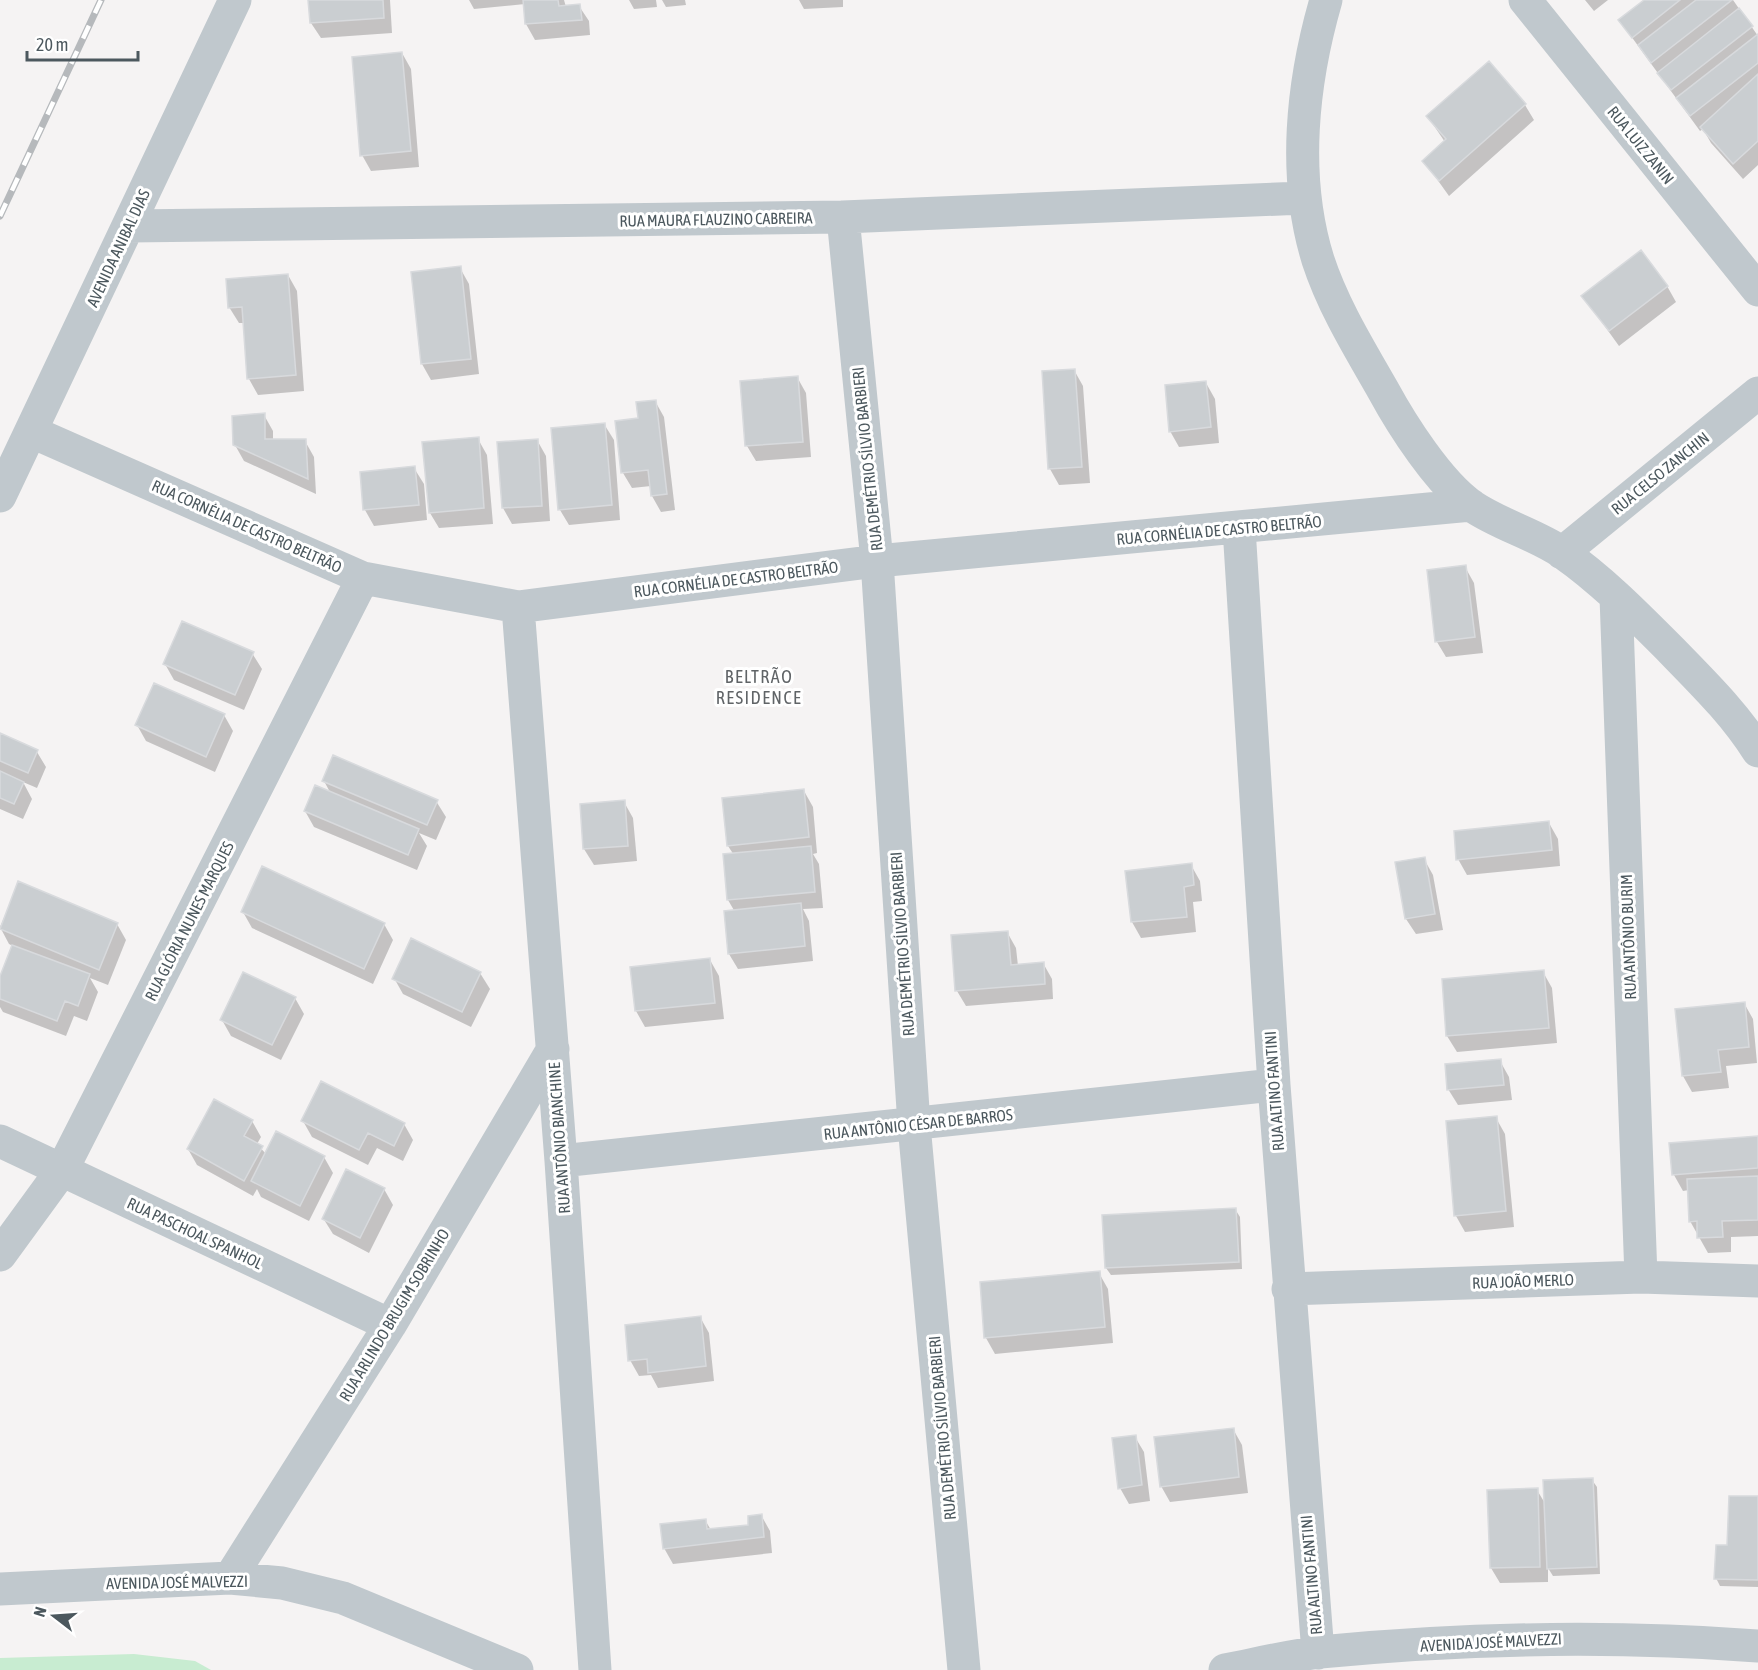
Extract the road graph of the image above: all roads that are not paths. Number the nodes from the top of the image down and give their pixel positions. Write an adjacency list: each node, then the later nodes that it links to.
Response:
1 (235, 0): 6 (street, AVENIDA ANIBAL DIAS)
2 (1326, 0): 4 (street)
3 (1525, 0): 7 (street, RUA LUIZ ZANIN)
4 (1303, 198): 5 (street, RUA MAURA FLAUZINO CABREIRA); 11 (street)
5 (843, 218): 6 (street, RUA MAURA FLAUZINO CABREIRA); 14 (street, RUA DEMÉTRIO SÍLVIO BARBIERI)
6 (129, 226): 9 (street, AVENIDA ANIBAL DIAS)
7 (1758, 290)
8 (1758, 393): 13 (street, RUA CELSO ZANCHIN)
9 (32, 432): 10 (street, AVENIDA ANIBAL DIAS); 15 (street, RUA CORNÉLIA DE CASTRO BELTRÃO)
10 (0, 496)
11 (1471, 505): 12 (street, RUA CORNÉLIA DE CASTRO BELTRÃO); 13 (street)
12 (1239, 528): 14 (street, RUA CORNÉLIA DE CASTRO BELTRÃO); 20 (street, RUA ALTINO FANTINI)
13 (1563, 553): 16 (street)
14 (877, 561): 17 (street, RUA CORNÉLIA DE CASTRO BELTRÃO); 21 (street, RUA DEMÉTRIO SÍLVIO BARBIERI)
15 (363, 578): 17 (street, RUA CORNÉLIA DE CASTRO BELTRÃO); 24 (street, RUA GLÓRIA NUNES MARQUES)
16 (1616, 597): 18 (street); 26 (street, RUA ANTÔNIO BURIM)
17 (518, 607): 19 (street, RUA ANTÔNIO BIANCHINE)
18 (1758, 751)
19 (553, 1049): 23 (street, RUA ANTÔNIO BIANCHINE); 29 (street, RUA ARLINDO BRUGIM SOBRINHO)
20 (1274, 1085): 21 (street, RUA ANTÔNIO CÉSAR DE BARROS); 28 (street, RUA ALTINO FANTINI)
21 (914, 1125): 23 (street, RUA ANTÔNIO CÉSAR DE BARROS); 36 (street, RUA DEMÉTRIO SÍLVIO BARBIERI)
22 (0, 1141): 24 (street, RUA PASCHOAL SPANHOL)
23 (561, 1161): 35 (street, RUA ANTÔNIO BIANCHINE)
24 (62, 1170): 25 (street, RUA GLÓRIA NUNES MARQUES); 29 (street, RUA PASCHOAL SPANHOL)
25 (0, 1256)
26 (1641, 1278): 27 (street, RUA JOÃO MERLO); 28 (street, RUA JOÃO MERLO)
27 (1758, 1281)
28 (1288, 1289): 33 (street, RUA ALTINO FANTINI)
29 (390, 1324): 30 (street, RUA ARLINDO BRUGIM SOBRINHO)
30 (230, 1578): 31 (street, AVENIDA JOSÉ MALVEZZI); 34 (street, AVENIDA JOSÉ MALVEZZI)
31 (0, 1588)
32 (1758, 1646): 33 (street, AVENIDA JOSÉ MALVEZZI)
33 (1318, 1653): 37 (street, AVENIDA JOSÉ MALVEZZI)
34 (517, 1670)
35 (595, 1670)
36 (964, 1670)
37 (1225, 1670)

